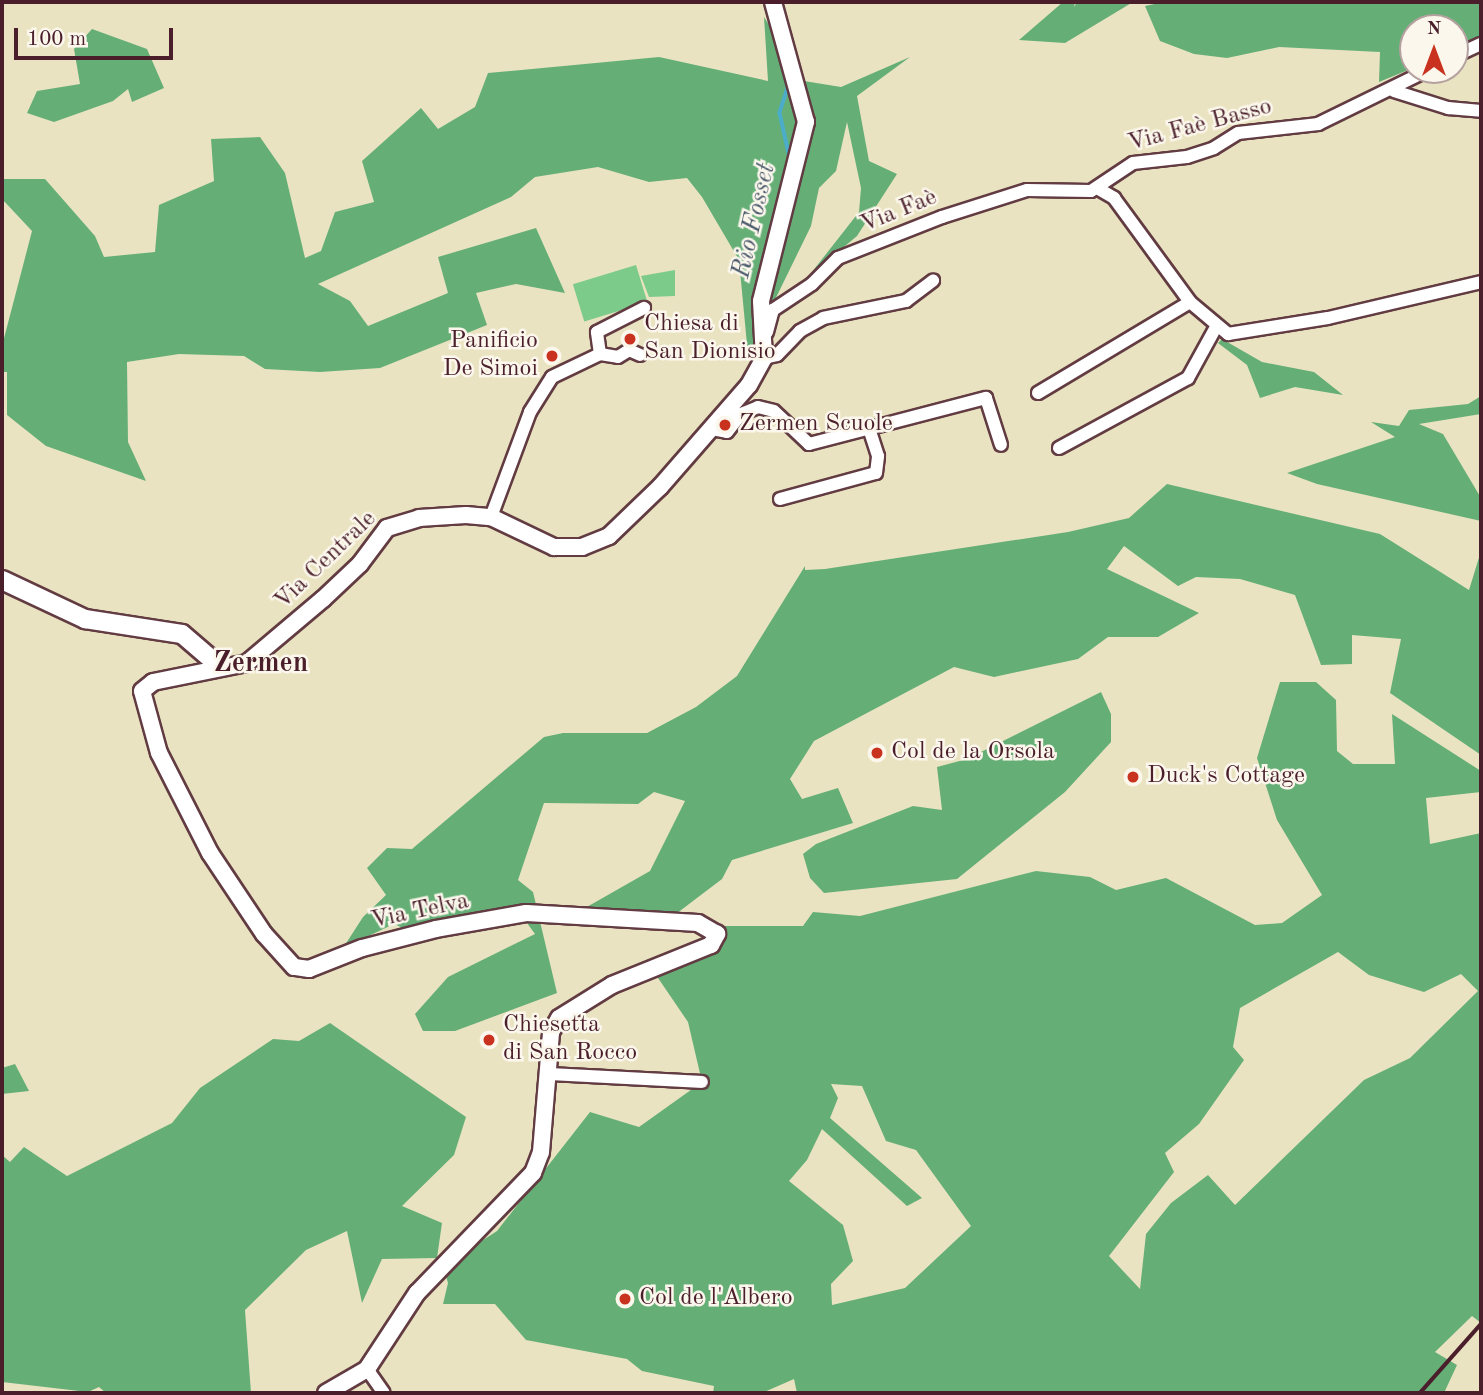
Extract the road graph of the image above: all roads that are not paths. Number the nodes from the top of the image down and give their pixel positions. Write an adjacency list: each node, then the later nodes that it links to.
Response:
1 (773, 2): 11 (street)
2 (1405, 84): 3 (street, Via Faè Basso)
3 (1394, 91): 4 (street); 5 (street, Via Faè Basso)
4 (1481, 111)
5 (1099, 187): 8 (street); 11 (street, Via Faè)
6 (933, 281): 11 (street, Via Centrale)
7 (1481, 282): 10 (street)
8 (1190, 302): 10 (street); 14 (street)
9 (643, 308): 12 (street)
10 (1216, 327): 18 (street)
11 (763, 351): 16 (street, Via Centrale)
12 (600, 354): 13 (street); 20 (street)
13 (640, 355)
14 (1038, 393)
15 (869, 428): 16 (street); 17 (street); 19 (street)
16 (712, 429): 20 (street, Via Centrale)
17 (1001, 445)
18 (1059, 448)
19 (780, 499)
20 (491, 517): 22 (street, Via Centrale)
21 (2, 580): 22 (main road)
22 (218, 665): 23 (street, Via Telva)
23 (551, 1074): 24 (street); 25 (street, Via Telva)
24 (702, 1082)
25 (367, 1369): 26 (street, Via Telva); 27 (street)
26 (326, 1393)
27 (384, 1393)

